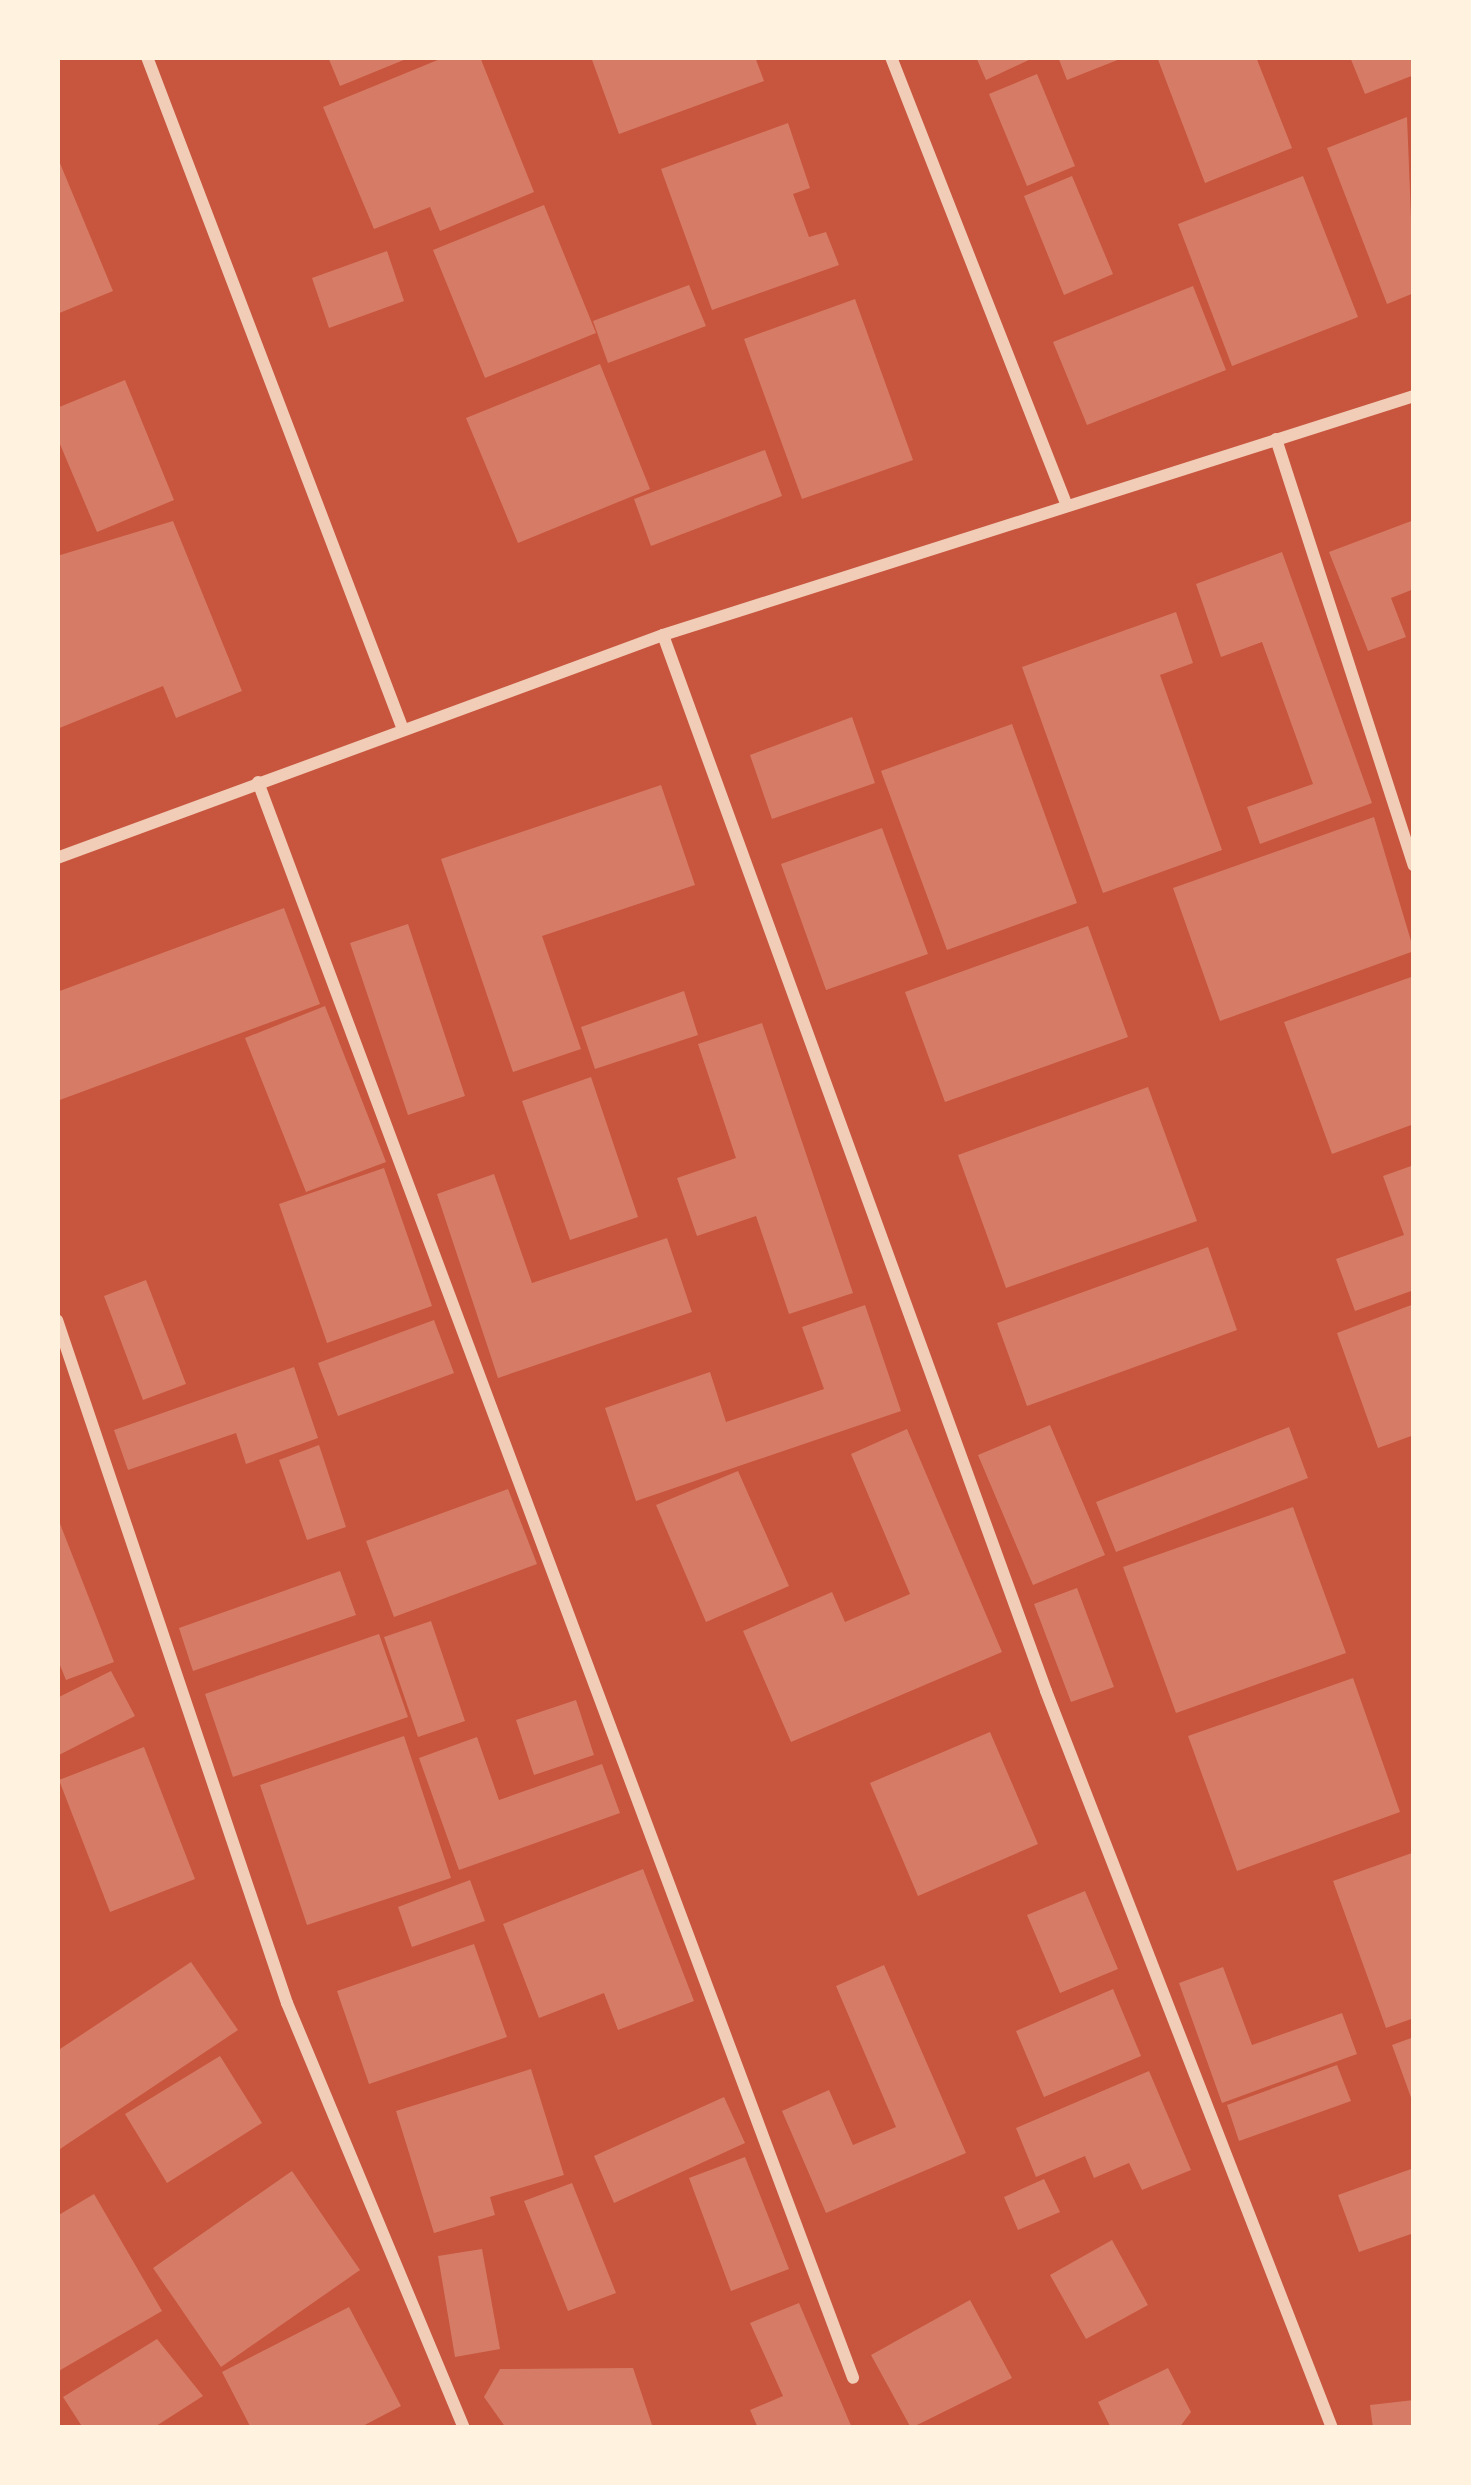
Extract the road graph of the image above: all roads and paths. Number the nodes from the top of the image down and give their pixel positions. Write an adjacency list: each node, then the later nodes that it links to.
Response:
1 (147, 57): 7 (street)
2 (891, 57): 5 (street)
3 (1414, 396): 4 (street)
4 (1276, 439): 5 (street); 10 (street)
5 (1065, 500): 6 (street)
6 (663, 635): 7 (street); 14 (street)
7 (402, 727): 8 (street)
8 (258, 782): 9 (street); 12 (street)
9 (57, 858)
10 (1414, 865)
11 (57, 1320): 13 (street)
12 (854, 2378)
13 (464, 2428)
14 (1332, 2428)

